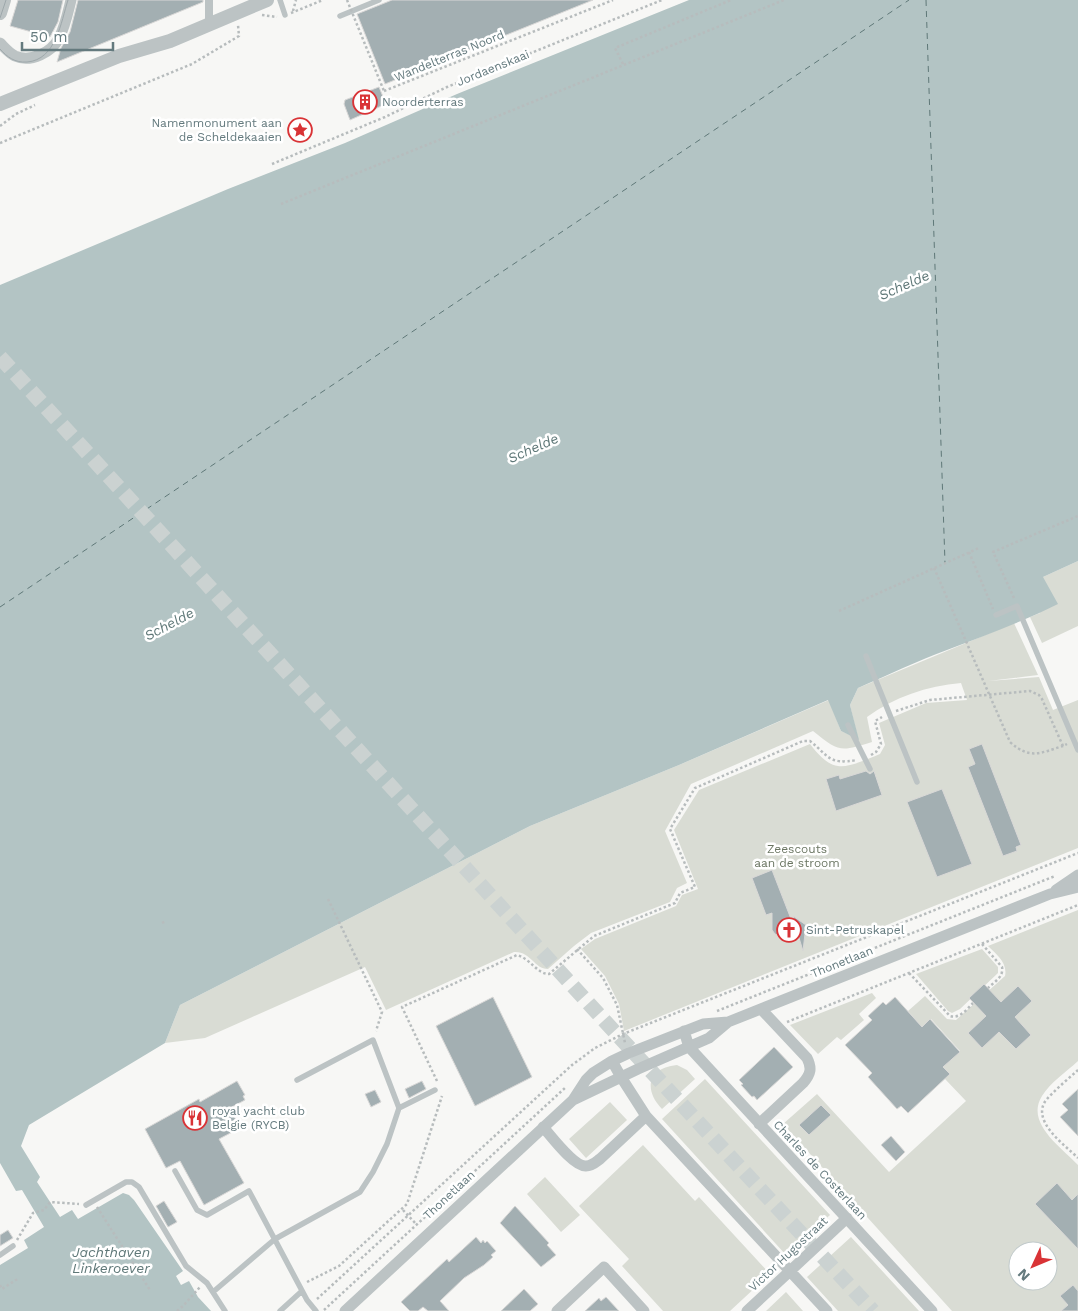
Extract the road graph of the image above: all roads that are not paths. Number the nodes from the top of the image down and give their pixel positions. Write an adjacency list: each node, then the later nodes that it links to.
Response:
1 (4, 0): 7 (street)
2 (71, 0): 11 (street)
3 (209, 0): 10 (street)
4 (267, 0): 10 (street)
5 (280, 0): 8 (lane)
6 (379, 0): 9 (lane)
7 (0, 13)
8 (285, 15)
9 (340, 16)
10 (209, 26): 12 (street)
11 (0, 43)
12 (0, 104)
13 (996, 615): 16 (lane)
14 (866, 656): 18 (lane)
15 (848, 725): 17 (lane)
16 (1078, 750)
17 (870, 769)
18 (917, 782)
19 (1078, 875): 21 (street, Thonetlaan)
20 (1078, 887): 21 (street, Thonetlaan)
21 (1050, 894): 22 (street, Thonetlaan)
22 (761, 1009): 23 (street, Thonetlaan); 33 (street)
23 (728, 1022): 24 (street, Thonetlaan); 25 (street, Thonetlaan)
24 (684, 1031): 25 (street); 26 (street, Thonetlaan)
25 (688, 1047): 27 (street, Thonetlaan); 33 (street, Charles de Costerlaan)
26 (612, 1061): 27 (street); 30 (street, Thonetlaan)
27 (621, 1077): 30 (street, Thonetlaan); 32 (street)
28 (297, 1080): 31 (lane)
29 (437, 1087): 31 (lane)
30 (573, 1100): 34 (street, Thonetlaan)
31 (399, 1108): 38 (lane)
32 (646, 1116): 34 (street); 41 (street)
33 (759, 1124): 37 (street, Charles de Costerlaan)
34 (542, 1128): 47 (street, Thonetlaan)
35 (175, 1171): 38 (lane)
36 (86, 1205): 43 (lane)
37 (847, 1218): 41 (street, Victor Hugostraat); 52 (street, Charles de Costerlaan)
38 (274, 1239): 42 (lane); 43 (lane)
39 (13, 1246): 40 (lane)
40 (0, 1254)
41 (790, 1271): 50 (street, Victor Hugostraat); 51 (street)
42 (301, 1289): 45 (lane); 46 (lane)
43 (213, 1292): 44 (lane)
44 (225, 1311)
45 (280, 1311)
46 (316, 1311)
47 (344, 1311)
48 (557, 1311): 49 (street)
49 (644, 1311)
50 (747, 1311)
51 (827, 1311)
52 (932, 1311)

